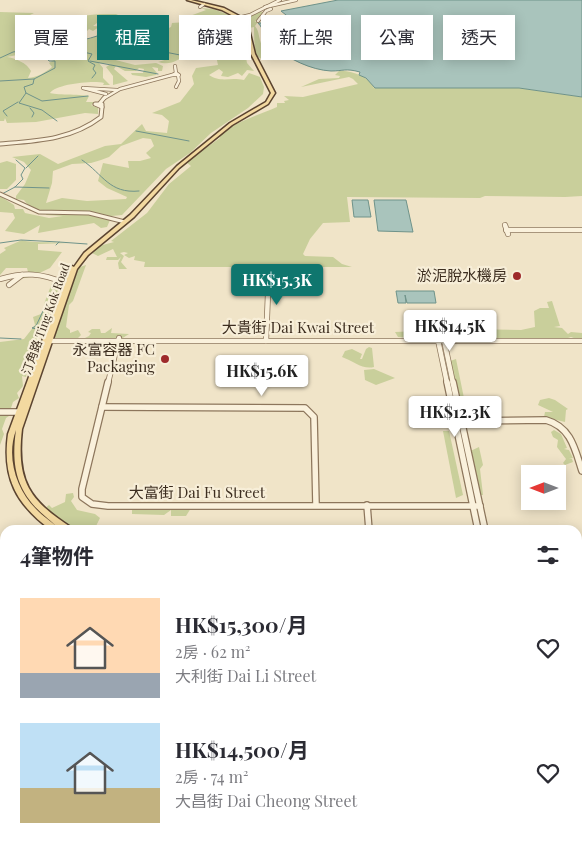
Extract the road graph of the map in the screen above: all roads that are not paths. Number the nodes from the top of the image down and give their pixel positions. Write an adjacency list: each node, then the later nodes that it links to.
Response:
1 (188, 0): 4 (main road)
2 (280, 0): 8 (street)
3 (296, 0): 5 (street)
4 (204, 4): 7 (street); 10 (main road)
5 (278, 5): 9 (street); 9 (street)
6 (257, 6): 8 (street)
7 (200, 7)
8 (264, 7): 9 (street); 11 (street)
9 (270, 8): 12 (street)
10 (234, 15)
11 (251, 16)
12 (258, 21)
13 (251, 49): 21 (main road, 汀角路 Ting Kok Road)
14 (174, 66): 15 (street)
15 (175, 75): 16 (street); 18 (street)
16 (176, 88)
17 (115, 90): 17 (street); 18 (street)
18 (120, 90): 19 (street)
19 (0, 144)
20 (0, 194): 21 (street)
21 (124, 220): 27 (main road, 汀角路 Ting Kok Road); 30 (main road, 汀角路 Ting Kok Road)
22 (505, 224): 23 (street)
23 (582, 230)
24 (269, 270): 32 (street)
25 (22, 275): 26 (street); 27 (street); 29 (street)
26 (2, 279): 28 (street)
27 (65, 283): 30 (main road, 汀角路 Ting Kok Road)
28 (0, 284)
29 (9, 285)
30 (48, 339): 31 (street, 大貴街 Dai Kwai Street); 38 (main road, 汀角路 Ting Kok Road)
31 (119, 339): 32 (street, 大貴街 Dai Kwai Street); 36 (street, 大富街 Dai Fu Street)
32 (266, 339): 33 (street, 大貴街 Dai Kwai Street)
33 (437, 339): 34 (street, 大貴街 Dai Kwai Street); 39 (street)
34 (444, 339): 35 (street, 大貴街 Dai Kwai Street); 39 (street)
35 (582, 339)
36 (102, 407): 41 (street); 41 (street, 大富街 Dai Fu Street)
37 (0, 412): 38 (street)
38 (22, 412): 45 (main road, 汀角路 Ting Kok Road); 46 (main road, 汀角路 Ting Kok Road)
39 (458, 421): 40 (street); 43 (street); 44 (street)
40 (582, 471)
41 (316, 505): 42 (street, 大富街 Dai Fu Street)
42 (366, 506): 43 (street, 大富街 Dai Fu Street); 47 (street)
43 (472, 506): 44 (street, 大富街 Dai Fu Street); 48 (street)
44 (480, 506): 49 (street)
45 (50, 525)
46 (63, 525)
47 (368, 525)
48 (477, 525)
49 (484, 525)

